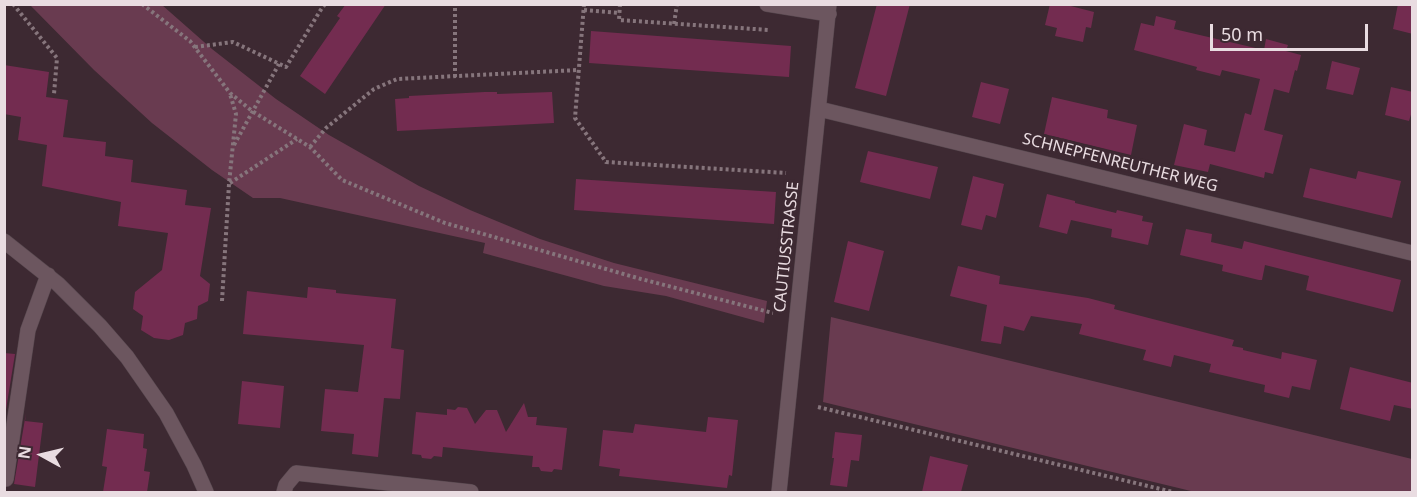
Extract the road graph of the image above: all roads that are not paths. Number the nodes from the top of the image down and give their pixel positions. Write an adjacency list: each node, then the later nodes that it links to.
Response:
1 (767, 4): 2 (street)
2 (829, 9): 3 (street, CAUTIUSSTRASSE)
3 (819, 109): 5 (street, SCHNEPFENREUTHER WEG); 11 (street, CAUTIUSSTRASSE)
4 (4, 241): 6 (street)
5 (1413, 253)
6 (48, 275): 7 (street); 8 (street)
7 (6, 479)
8 (206, 492)
9 (284, 492): 10 (street)
10 (471, 492)
11 (780, 492)

